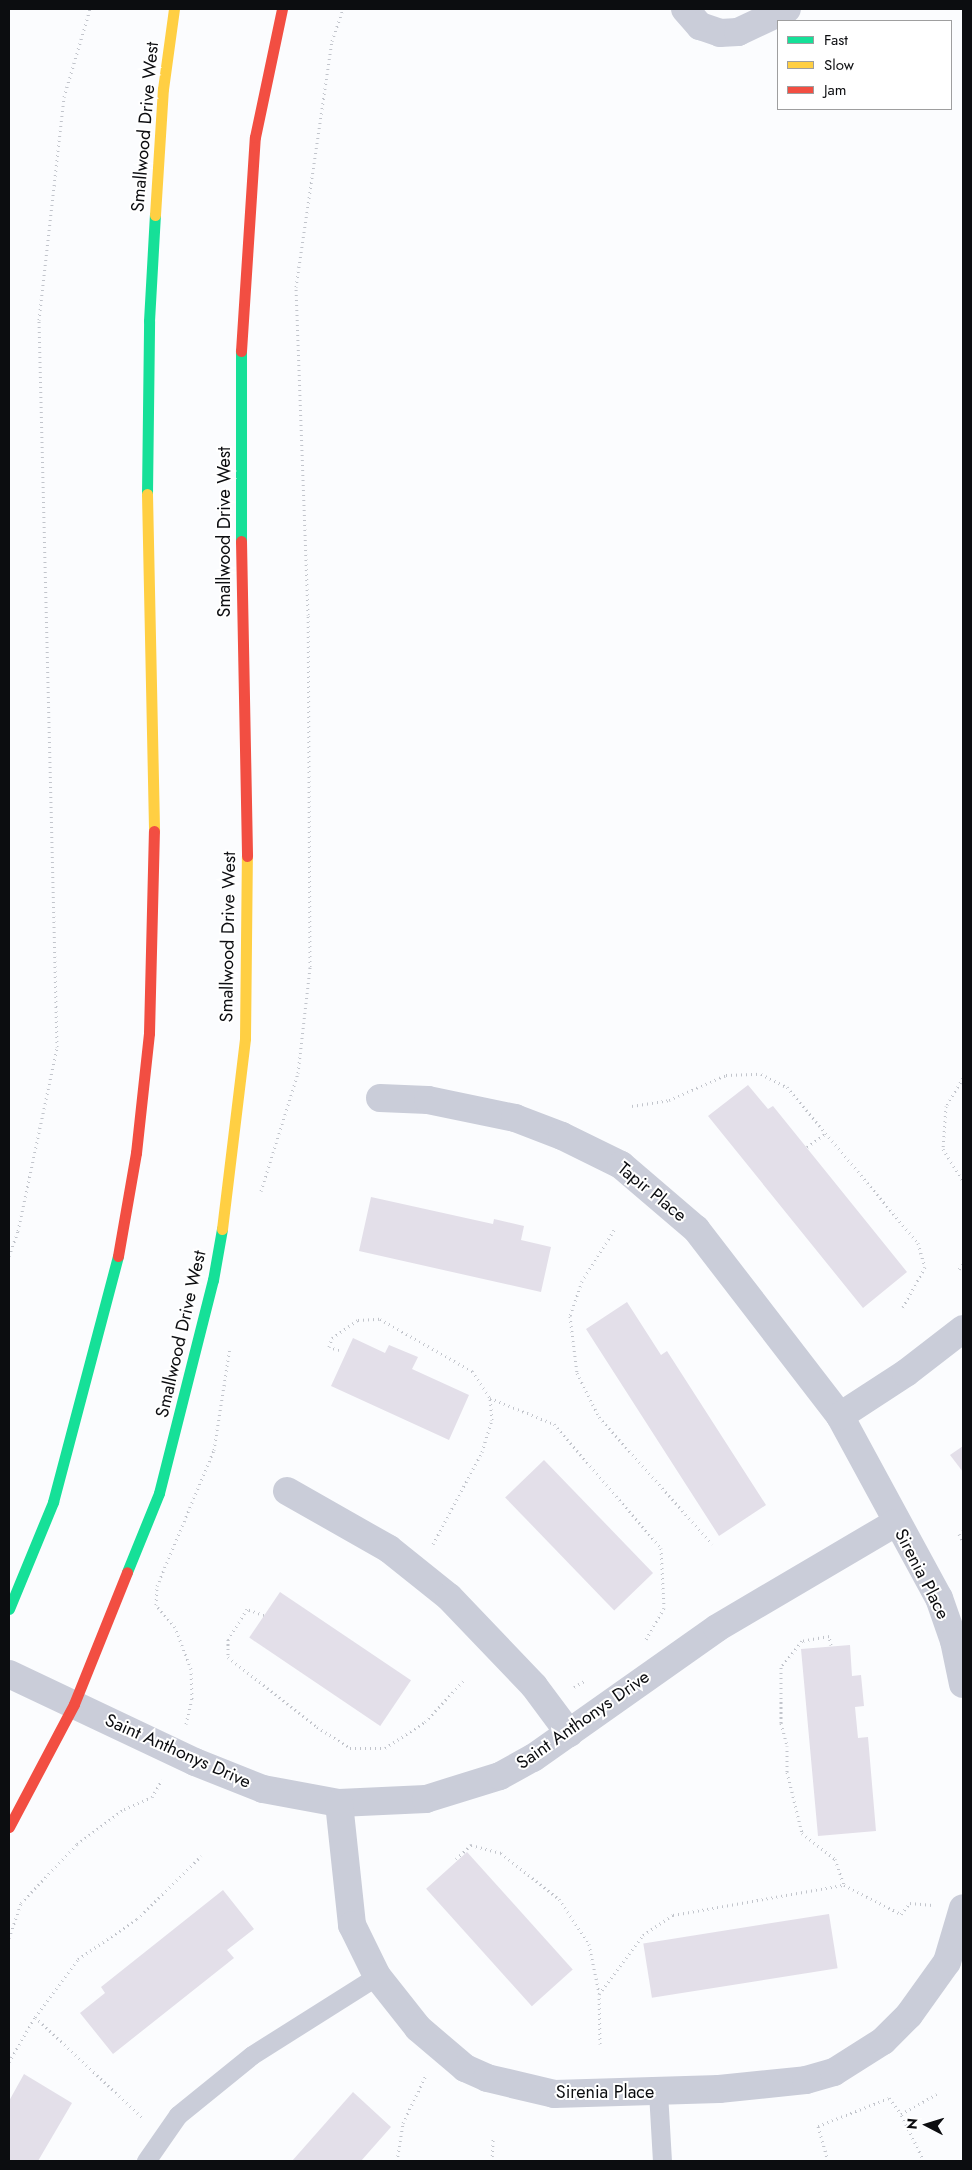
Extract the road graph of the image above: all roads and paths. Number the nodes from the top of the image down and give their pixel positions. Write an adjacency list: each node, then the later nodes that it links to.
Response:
1 (90, 9): 15 (path)
2 (174, 9): 30 (street, Smallwood Drive West)
3 (282, 9): 39 (street, Smallwood Drive West)
4 (343, 9): 13 (path)
5 (685, 9): 6 (street)
6 (787, 9)
7 (963, 1078): 12 (path)
8 (380, 1098): 23 (street, Tapir Place)
9 (632, 1106): 10 (path)
10 (826, 1133): 11 (path); 18 (path)
11 (807, 1148)
12 (963, 1182)
13 (260, 1196)
14 (614, 1230): 28 (path)
15 (9, 1256)
16 (963, 1264): 17 (path)
17 (959, 1269)
18 (903, 1307)
19 (963, 1329): 23 (street)
20 (232, 1338): 40 (path)
21 (339, 1350): 22 (path)
22 (490, 1398): 29 (path); 33 (path)
23 (840, 1416): 25 (street, Tapir Place)
24 (287, 1491): 29 (street)
25 (896, 1523): 37 (street, Sirenia Place); 41 (street, Saint Anthonys Drive)
26 (963, 1531): 27 (path)
27 (963, 1542)
28 (712, 1544)
29 (418, 1572): 41 (street)
30 (9, 1609)
31 (264, 1615): 36 (path)
32 (831, 1645): 47 (path)
33 (642, 1646)
34 (9, 1674): 39 (street, Saint Anthonys Drive)
35 (592, 1676): 38 (path)
36 (463, 1681)
37 (963, 1684)
38 (567, 1692)
39 (74, 1704): 43 (street, Saint Anthonys Drive); 44 (street, Smallwood Drive West)
40 (185, 1729)
41 (569, 1733): 43 (street, Saint Anthonys Drive)
42 (166, 1772): 50 (path)
43 (340, 1803): 52 (street, Sirenia Place)
44 (9, 1827)
45 (201, 1856): 54 (path)
46 (456, 1859): 53 (path)
47 (844, 1885): 49 (path); 53 (path)
48 (963, 1908): 51 (street, Sirenia Place)
49 (901, 1914)
50 (9, 1938)
51 (955, 1966): 58 (street, Sirenia Place)
52 (377, 1976): 58 (street, Sirenia Place); 63 (lane)
53 (599, 1994): 55 (path)
54 (35, 2017): 56 (path); 61 (path)
55 (600, 2044)
56 (9, 2062)
57 (430, 2067): 64 (path)
58 (658, 2092): 66 (lane)
59 (937, 2094): 60 (path)
60 (901, 2114): 67 (path); 68 (path)
61 (151, 2126)
62 (493, 2139): 65 (path)
63 (146, 2161)
64 (397, 2161)
65 (492, 2161)
66 (662, 2161)
67 (828, 2161)
68 (924, 2161)

